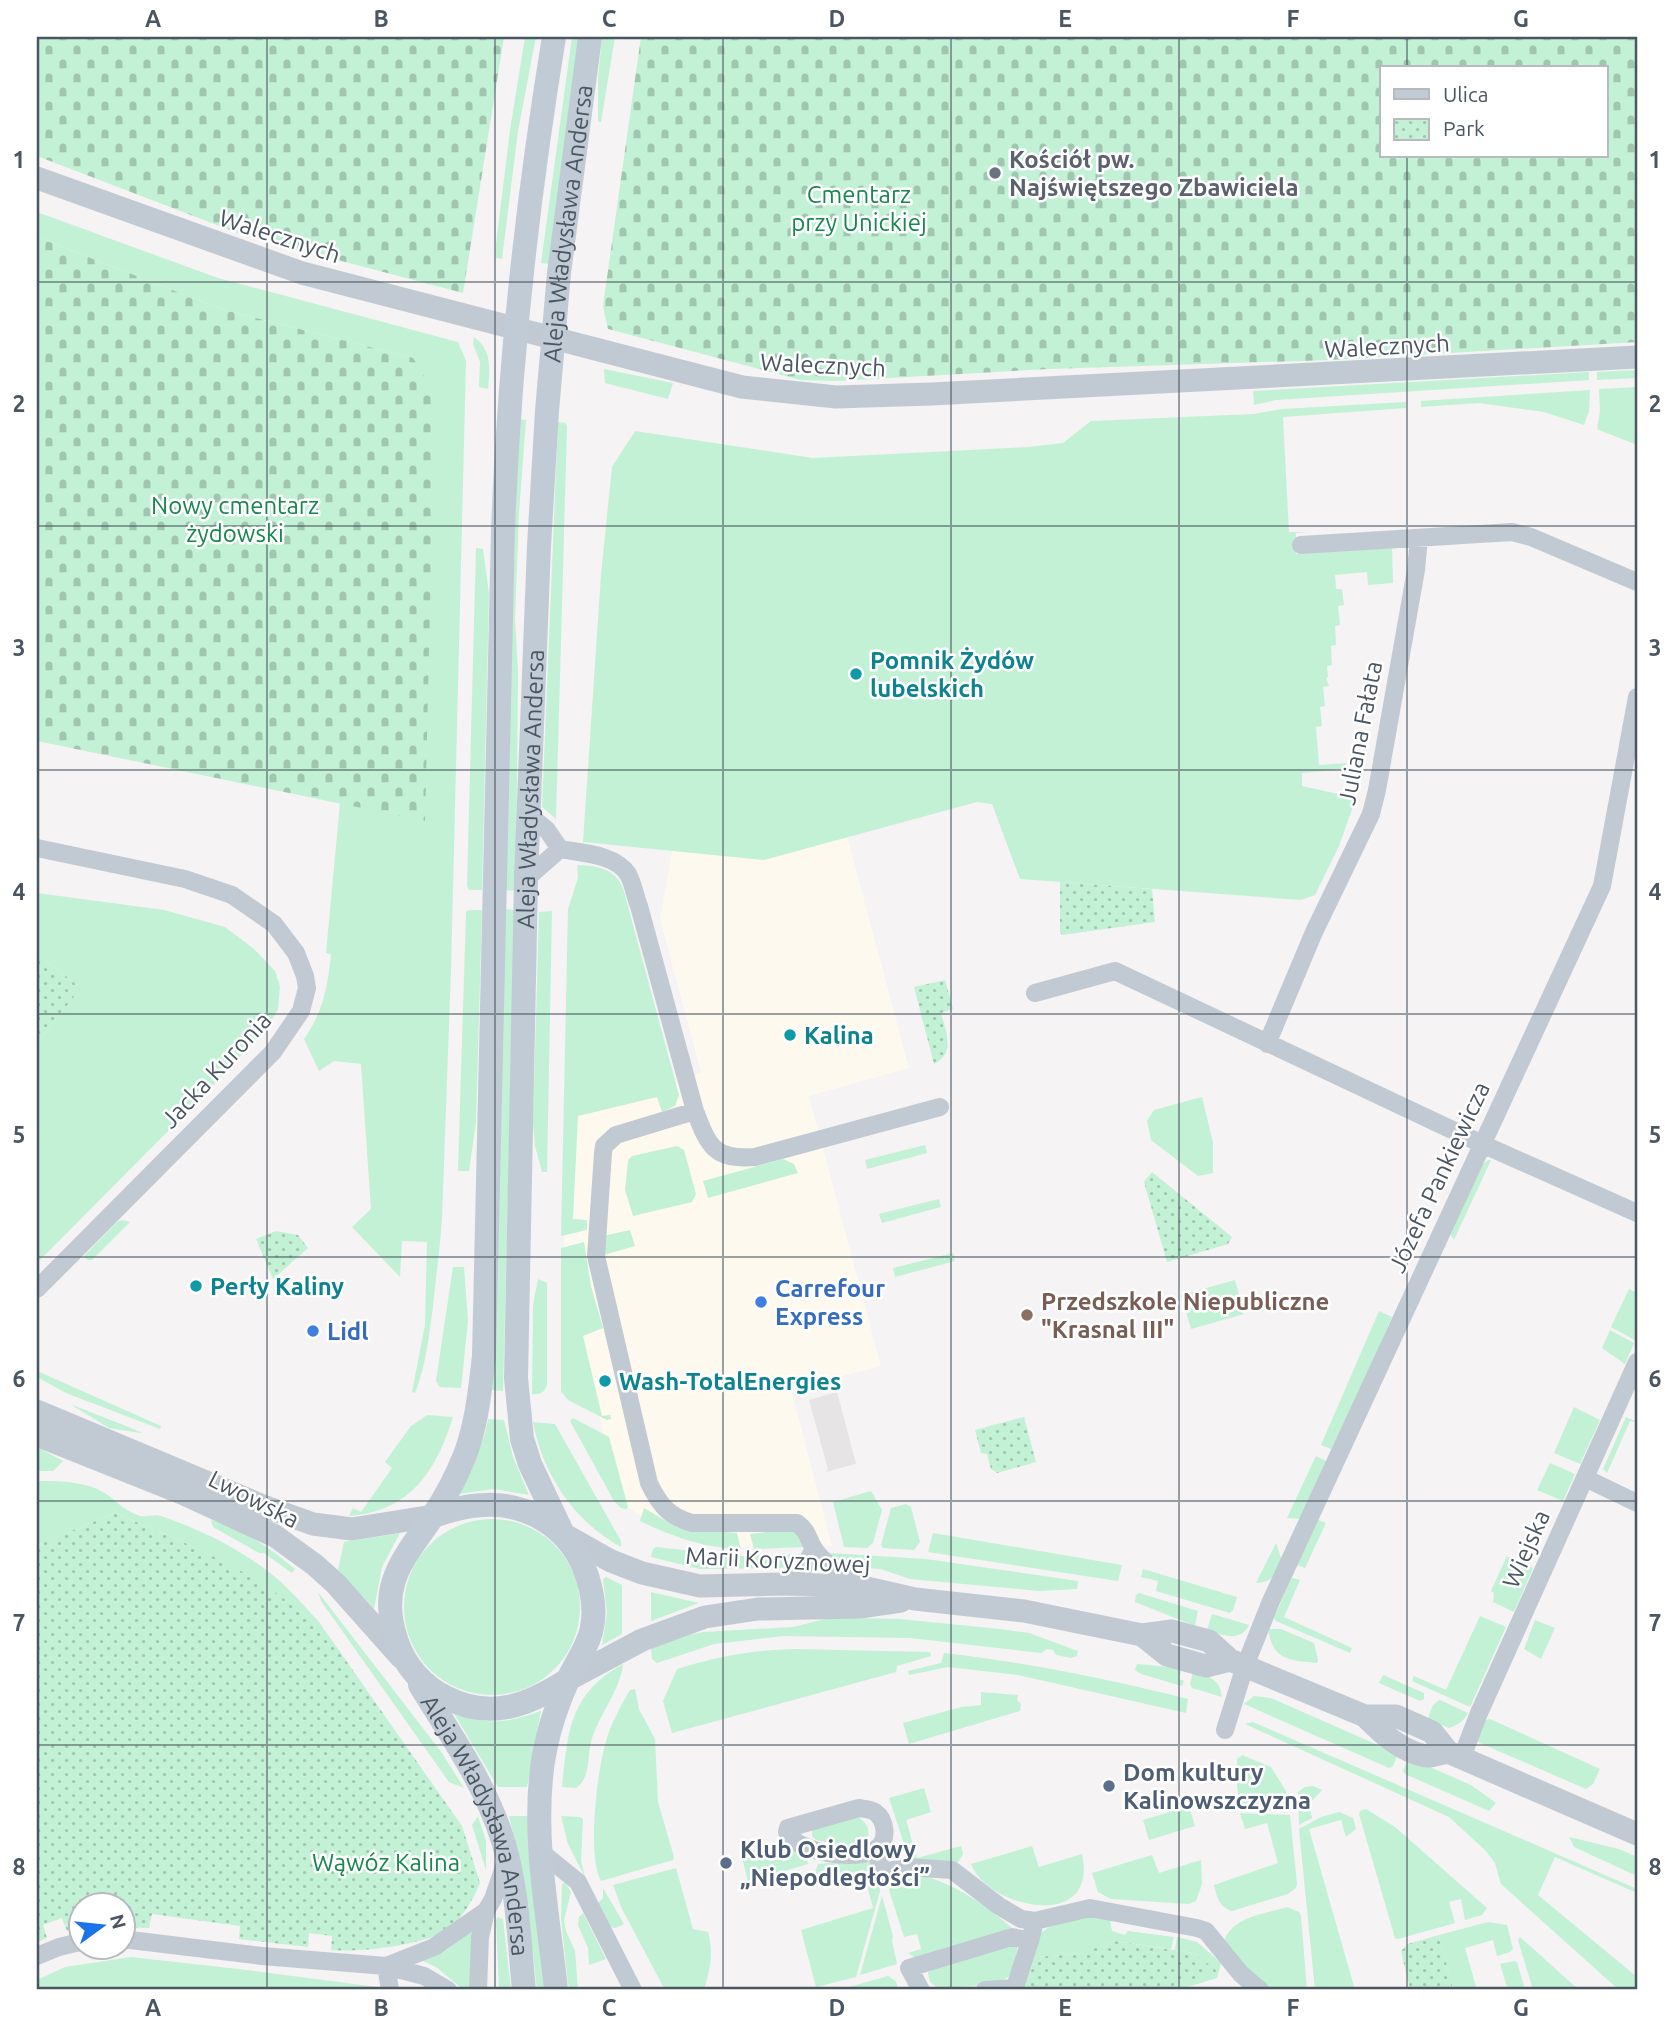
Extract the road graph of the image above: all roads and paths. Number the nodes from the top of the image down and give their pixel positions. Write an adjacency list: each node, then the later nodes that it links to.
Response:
1 (554, 37): 4 (main road, Aleja Władysława Andersa)
2 (590, 37): 5 (main road, Aleja Władysława Andersa)
3 (37, 178): 4 (street, Walecznych)
4 (516, 328): 5 (street, Walecznych); 27 (main road, Aleja Władysława Andersa)
5 (553, 338): 6 (street, Walecznych); 11 (main road, Aleja Władysława Andersa)
6 (1637, 358)
7 (1419, 538): 8 (street); 9 (street); 16 (street, Juliana Fałata)
8 (1301, 545)
9 (1637, 582)
10 (1637, 696): 19 (street, Józefa Pankiewicza)
11 (529, 815): 13 (street); 14 (main road, Aleja Władysława Andersa)
12 (37, 848): 21 (street, Jacka Kuronia)
13 (561, 849): 14 (street); 18 (street)
14 (526, 879): 28 (main road, Aleja Władysława Andersa)
15 (1035, 993): 16 (street)
16 (1268, 1044): 19 (street)
17 (940, 1107): 18 (street)
18 (695, 1111): 29 (street)
19 (1482, 1144): 20 (street); 33 (street, Józefa Pankiewicza)
20 (1637, 1213)
21 (37, 1289)
22 (1637, 1362): 25 (street, Wiejska)
23 (37, 1411): 27 (street, Lwowska)
24 (37, 1435): 34 (street, Lwowska)
25 (1585, 1478): 26 (street); 37 (street, Wiejska)
26 (1637, 1503)
27 (433, 1516): 28 (main road); 34 (main road)
28 (563, 1534): 30 (street, Marii Koryznowej); 35 (main road)
29 (814, 1549): 30 (street); 31 (street)
30 (792, 1584): 31 (street, Marii Koryznowej)
31 (859, 1586): 32 (street, Marii Koryznowej)
32 (915, 1599): 33 (street, Marii Koryznowej); 35 (street, Marii Koryznowej)
33 (1238, 1663): 36 (street); 37 (street, Marii Koryznowej)
34 (409, 1666): 35 (main road); 41 (main road, Aleja Władysława Andersa)
35 (569, 1679): 40 (main road, Aleja Władysława Andersa)
36 (1225, 1730)
37 (1455, 1754): 38 (street, Marii Koryznowej)
38 (1637, 1834)
39 (875, 1851): 39 (street); 43 (street)
40 (541, 1852): 54 (main road, Aleja Władysława Andersa); 55 (street)
41 (507, 1857): 42 (street); 53 (main road, Aleja Władysława Andersa)
42 (486, 1911): 48 (street); 52 (street)
43 (1035, 1921): 45 (street); 58 (street)
44 (136, 1941): 48 (street)
45 (1030, 1941): 49 (street); 56 (street)
46 (66, 1945): 47 (street)
47 (37, 1956)
48 (386, 1966): 50 (street); 51 (street)
49 (1014, 1989): 57 (street)
50 (390, 1990)
51 (448, 1990)
52 (478, 1990)
53 (524, 1990)
54 (556, 1990)
55 (633, 1990)
56 (921, 1990)
57 (985, 1990)
58 (1260, 1990)

